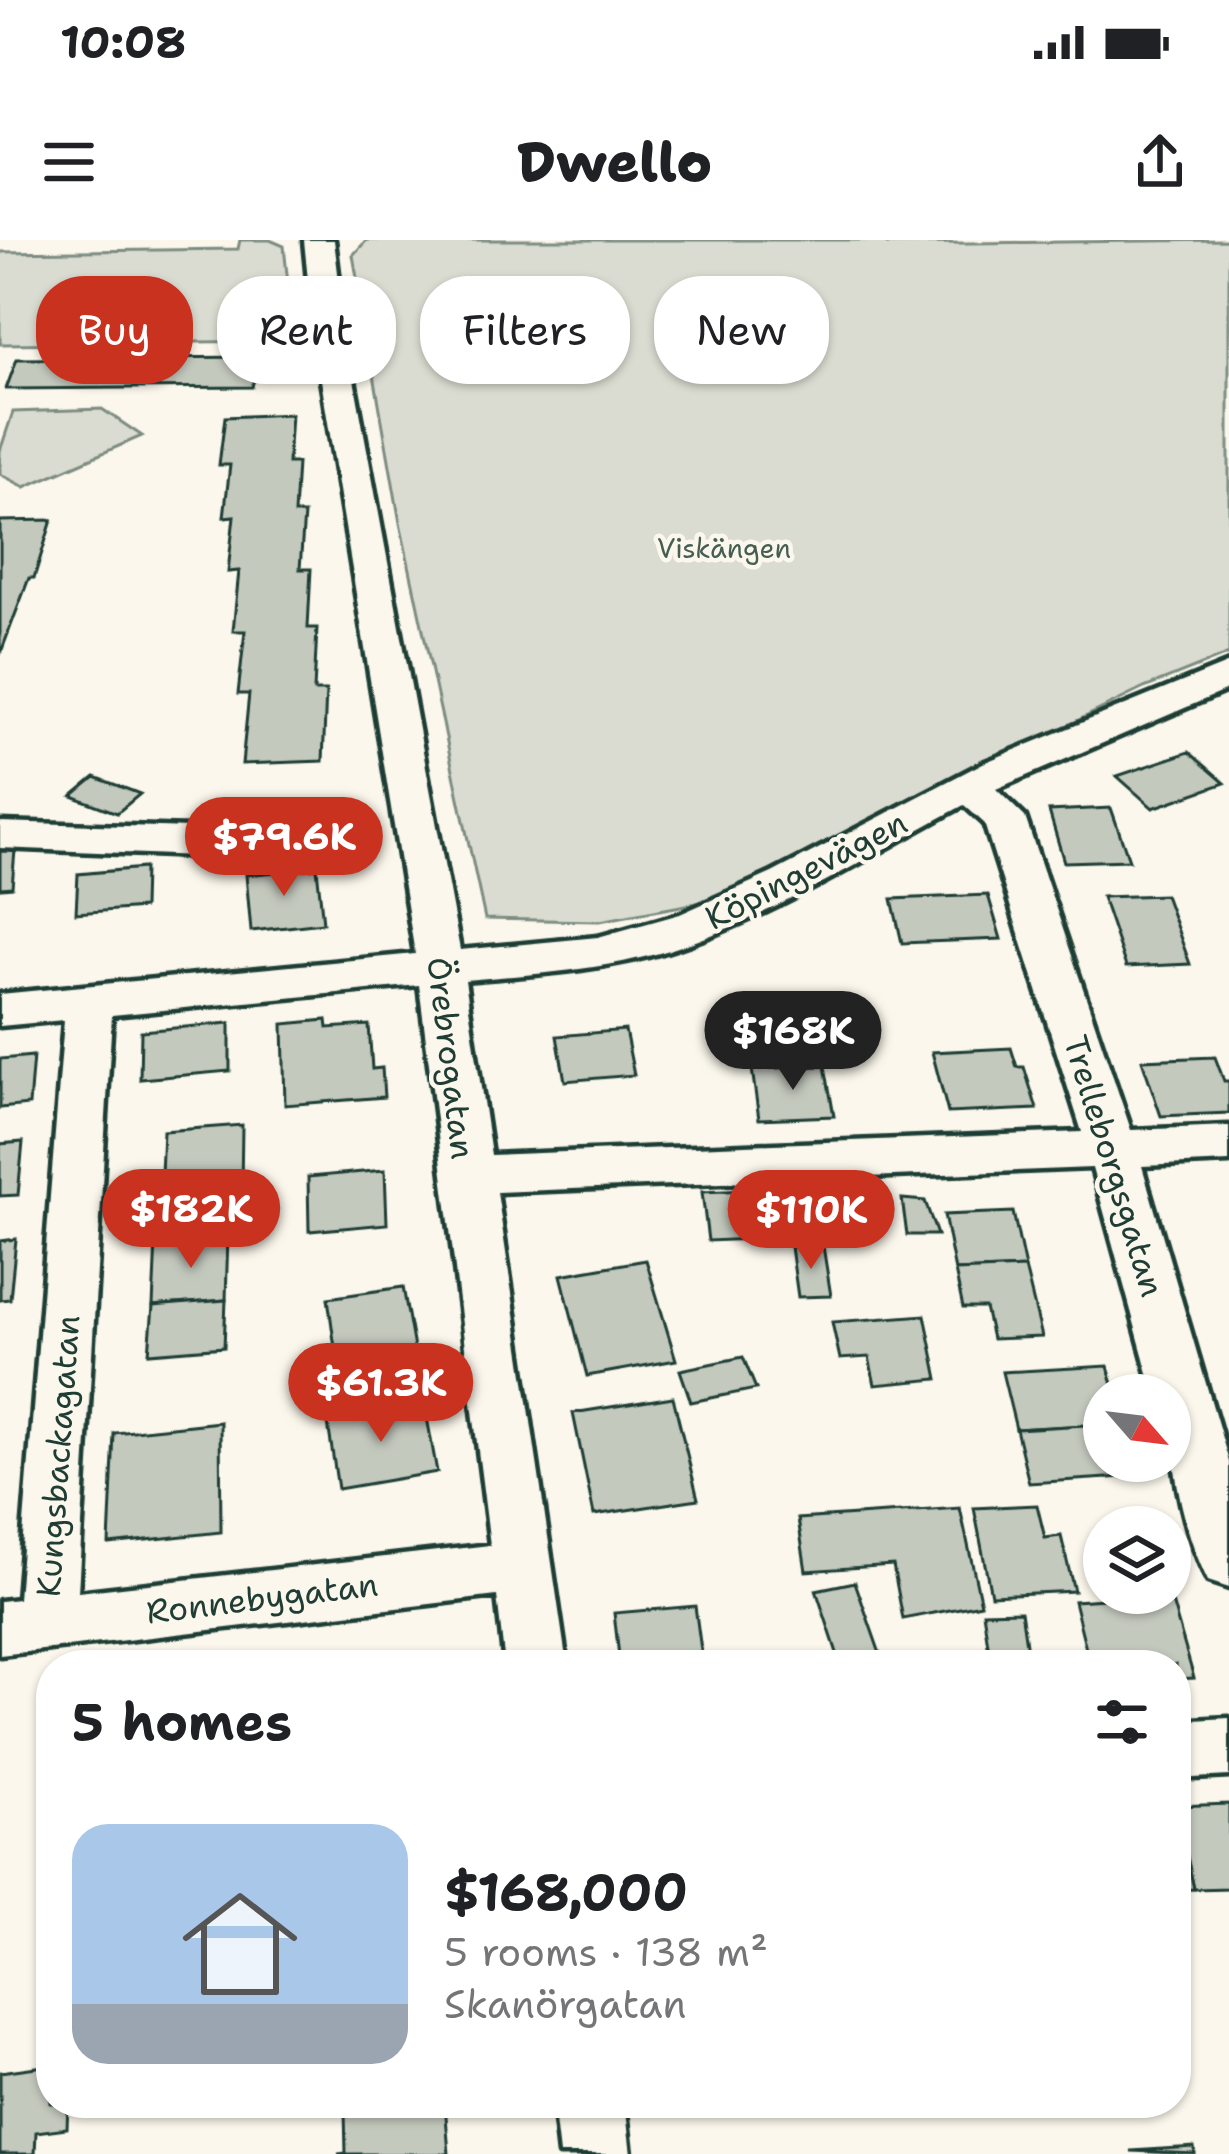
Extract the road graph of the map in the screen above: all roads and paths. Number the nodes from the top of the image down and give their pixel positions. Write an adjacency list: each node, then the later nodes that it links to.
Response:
1 (320, 240): 6 (street, Örebrogatan)
2 (1229, 675): 3 (street, Köpingevägen)
3 (968, 787): 6 (street, Köpingevägen); 10 (street, Trelleborgsgatan)
4 (0, 835): 5 (street)
5 (221, 843)
6 (440, 966): 7 (street, Köpingevägen); 11 (street, Örebrogatan)
7 (89, 1001): 8 (street, Köpingevägen); 14 (street, Kungsbackagatan)
8 (0, 1010)
9 (1229, 1144): 10 (street)
10 (1112, 1148): 11 (street); 12 (street, Trelleborgsgatan)
11 (466, 1174): 13 (street, Örebrogatan)
12 (1229, 1563)
13 (523, 1567): 14 (street, Ronnebygatan); 15 (street, Örebrogatan)
14 (23, 1626)
15 (534, 1650)
16 (1229, 1747): 17 (street)
17 (1191, 1749)
18 (591, 2118): 19 (street)
19 (595, 2154)

